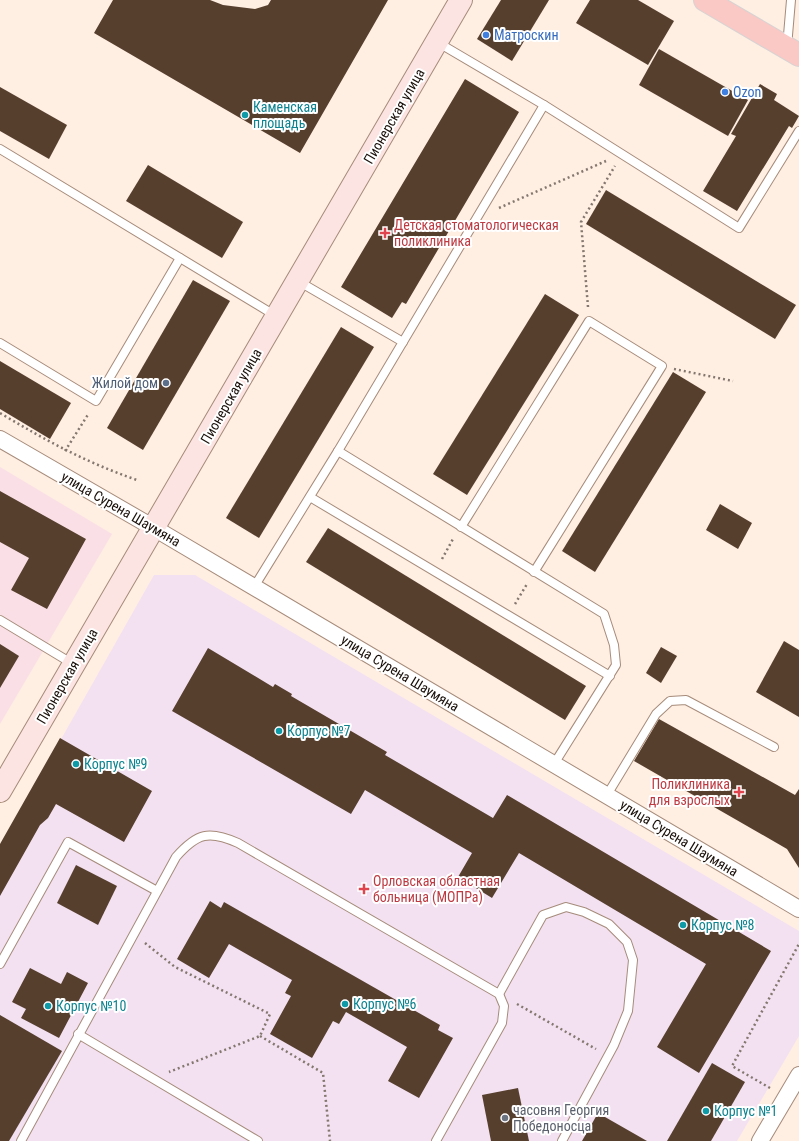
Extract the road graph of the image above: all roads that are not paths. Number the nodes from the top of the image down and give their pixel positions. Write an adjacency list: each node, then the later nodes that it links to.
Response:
1 (461, 0): 4 (main road, Пионерская улица)
2 (705, 0): 5 (main road)
3 (791, 0): 5 (lane)
4 (437, 42): 6 (lane); 10 (main road, Пионерская улица)
5 (793, 51)
6 (544, 104): 7 (lane); 12 (lane)
7 (799, 132)
8 (0, 149): 9 (lane)
9 (180, 258): 11 (lane); 13 (lane)
10 (298, 281): 11 (main road, Пионерская улица); 12 (lane)
11 (277, 316): 18 (main road, Пионерская улица)
12 (403, 342): 15 (lane)
13 (0, 343)
14 (0, 439): 18 (street, улица Сурена Шаумяна)
15 (338, 451): 16 (lane); 17 (lane)
16 (310, 496): 20 (lane); 23 (lane)
17 (461, 527): 19 (lane); 19 (lane)
18 (154, 528): 20 (street, улица Сурена Шаумяна); 22 (main road, Пионерская улица)
19 (534, 572): 23 (lane)
20 (254, 587): 25 (street, улица Сурена Шаумяна)
21 (0, 620): 22 (lane)
22 (74, 665): 26 (main road, Пионерская улица)
23 (610, 676): 25 (lane)
24 (774, 747): 27 (lane)
25 (554, 764): 27 (street, улица Сурена Шаумяна)
26 (0, 791)
27 (607, 796): 29 (street, улица Сурена Шаумяна)
28 (157, 891): 30 (lane); 31 (lane); 32 (lane)
29 (799, 909)
30 (0, 964)
31 (499, 994): 36 (lane); 37 (lane)
32 (78, 1034): 34 (lane); 35 (lane)
33 (799, 1075): 38 (street)
34 (21, 1141)
35 (258, 1141)
36 (436, 1141)
37 (562, 1141)
38 (760, 1141)

